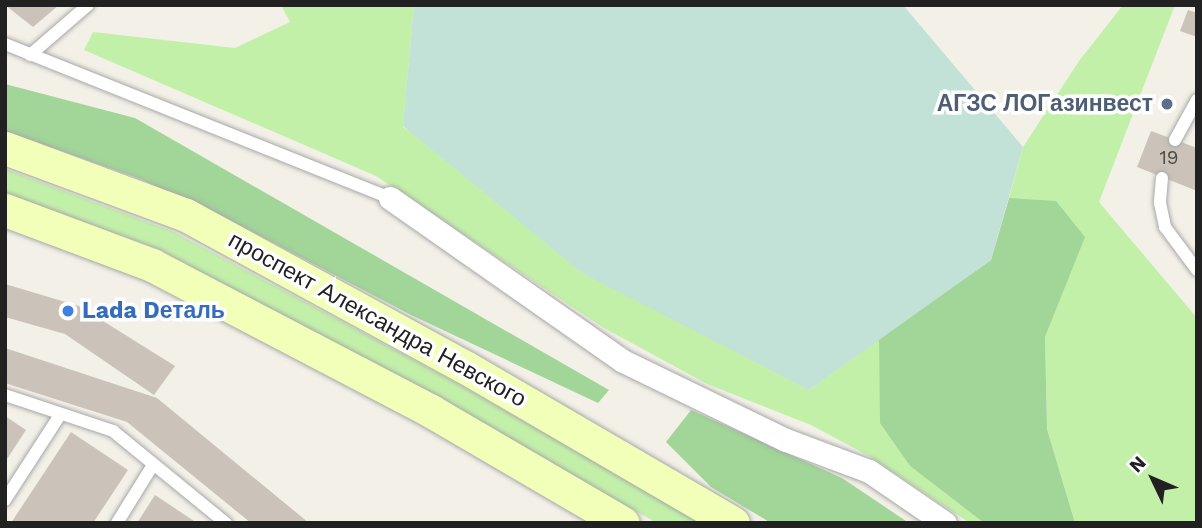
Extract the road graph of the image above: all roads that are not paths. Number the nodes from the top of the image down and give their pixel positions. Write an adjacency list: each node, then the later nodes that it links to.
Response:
1 (88, 5): 3 (lane)
2 (5, 44): 3 (lane)
3 (30, 55): 8 (lane)
4 (1197, 100): 5 (lane)
5 (1175, 140)
6 (5, 148): 18 (main road, проспект Александра Невского)
7 (1162, 178): 10 (lane)
8 (390, 198): 19 (street)
9 (5, 210): 17 (main road)
10 (1197, 270)
11 (5, 396): 12 (lane)
12 (60, 415): 13 (lane); 14 (lane)
13 (153, 465): 15 (lane); 16 (lane)
14 (5, 500)
15 (117, 523)
16 (226, 523)
17 (623, 523)
18 (733, 523)
19 (945, 523)

